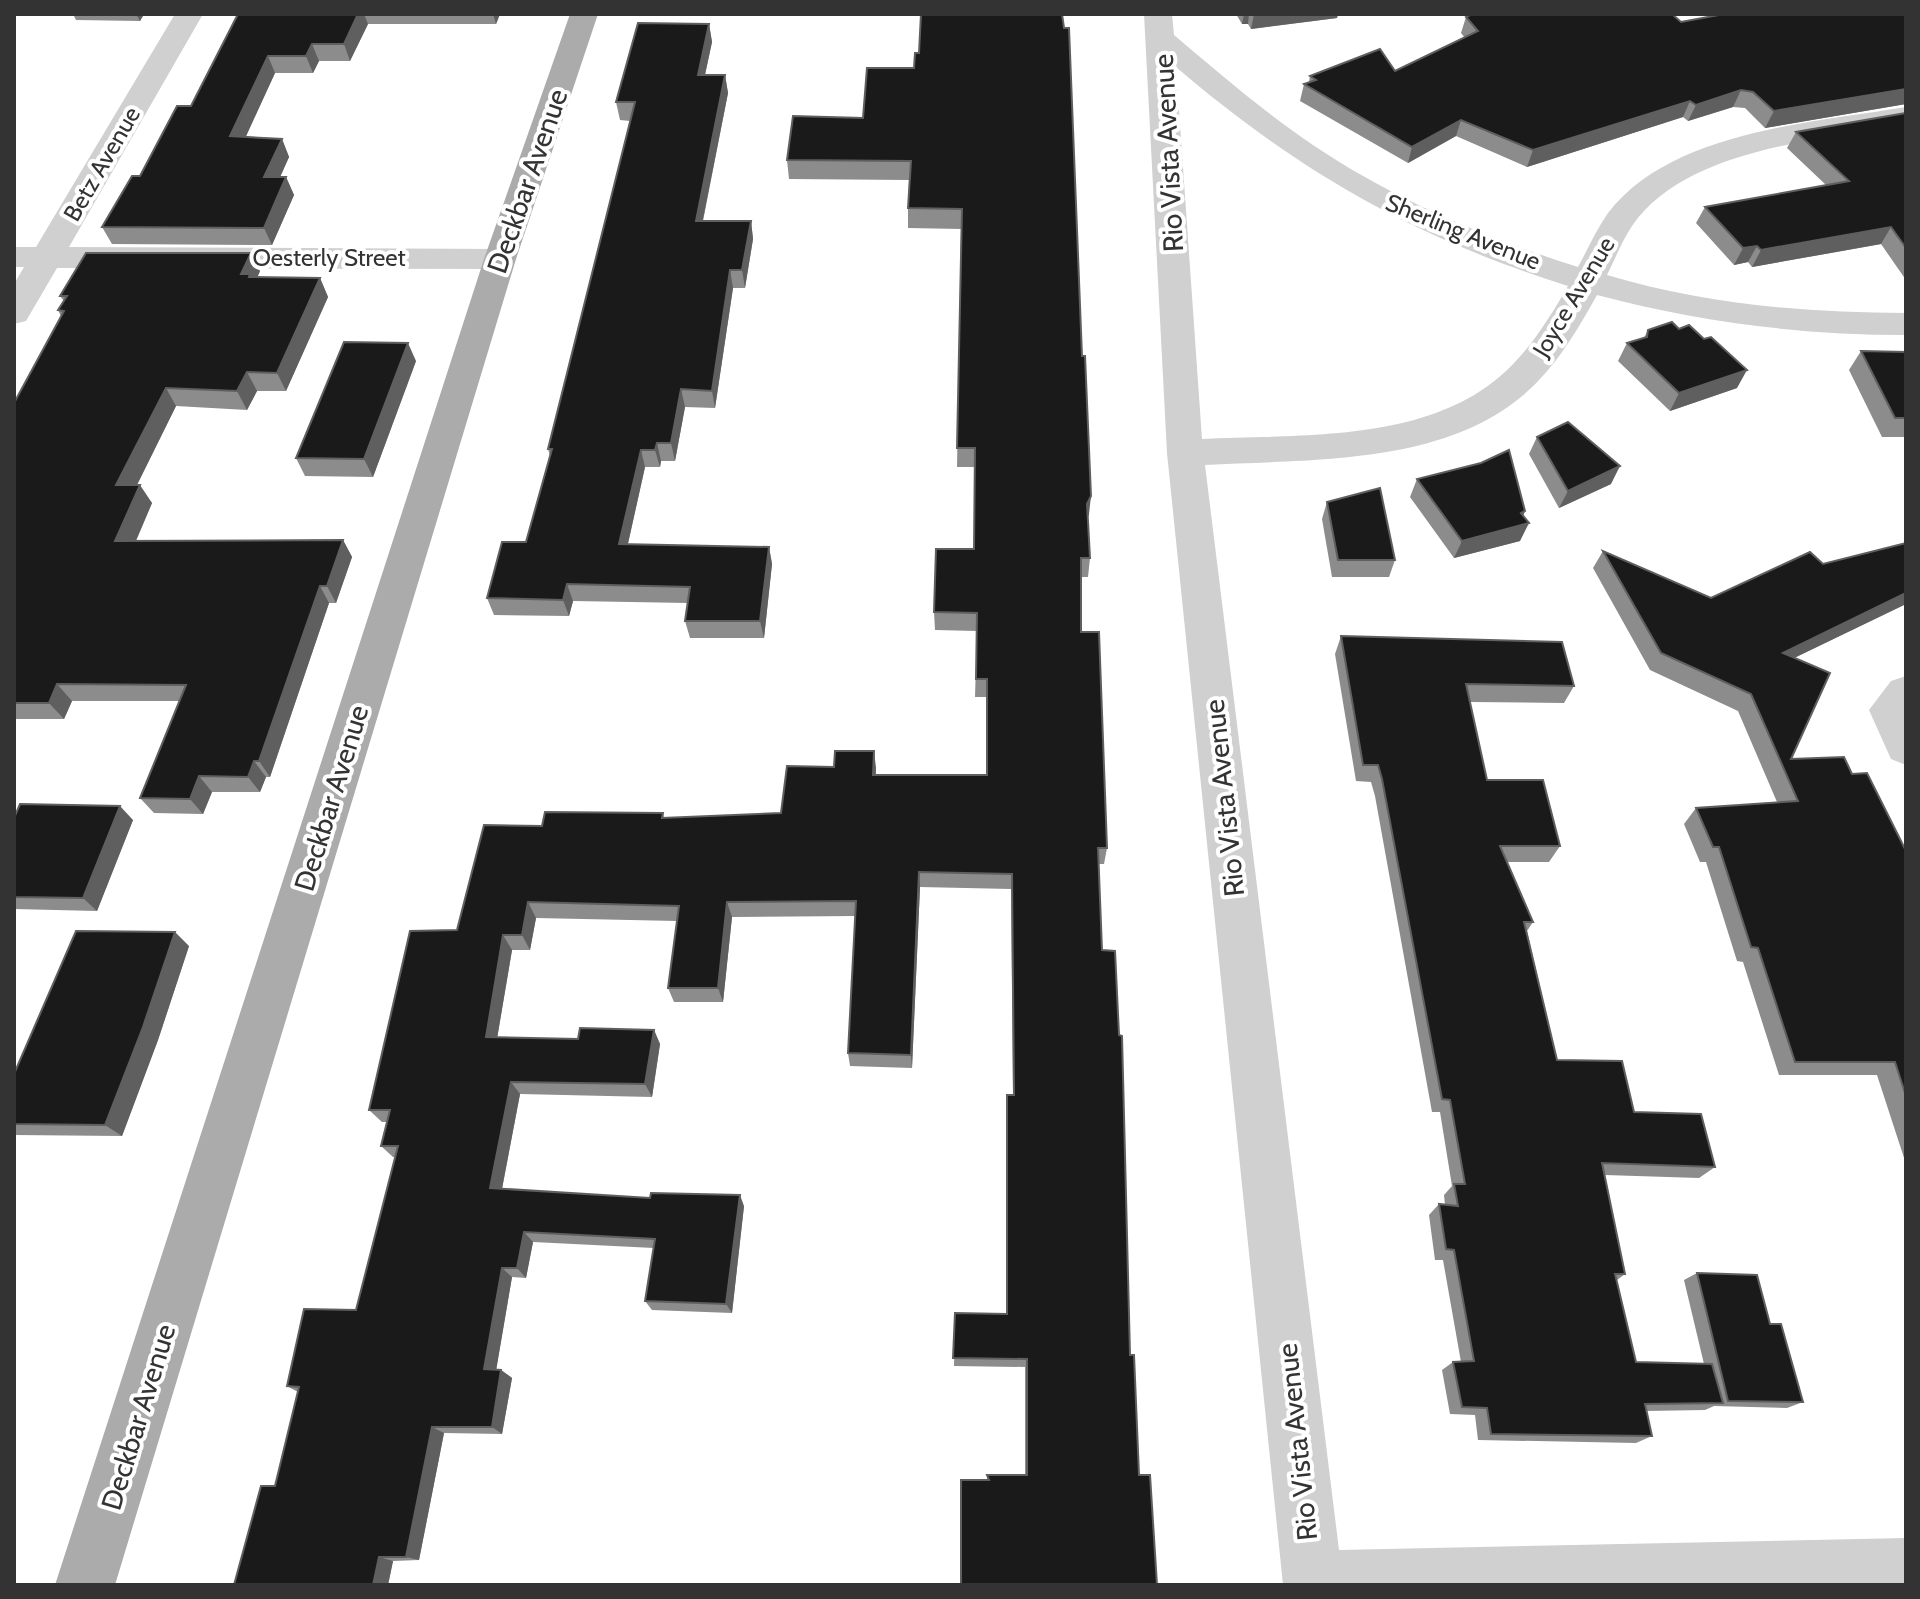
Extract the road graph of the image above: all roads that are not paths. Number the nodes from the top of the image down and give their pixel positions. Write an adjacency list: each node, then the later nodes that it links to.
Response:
1 (189, 14): 6 (street, Betz Avenue)
2 (584, 14): 7 (main road, Deckbar Avenue)
3 (1160, 27): 8 (street, Sherling Avenue); 11 (street, Rio Vista Avenue)
4 (1906, 116): 8 (street, Joyce Avenue)
5 (14, 257): 6 (street, Oesterly Street)
6 (47, 257): 7 (street, Oesterly Street); 9 (street, Betz Avenue)
7 (500, 259): 16 (main road, Deckbar Avenue)
8 (1587, 281): 10 (street, Sherling Avenue); 11 (street, Joyce Avenue)
9 (14, 313)
10 (1906, 324)
11 (1185, 453): 15 (street, Rio Vista Avenue)
12 (1901, 699): 13 (street)
13 (1906, 747)
14 (1906, 1568): 15 (street)
15 (1313, 1583)
16 (85, 1585)

